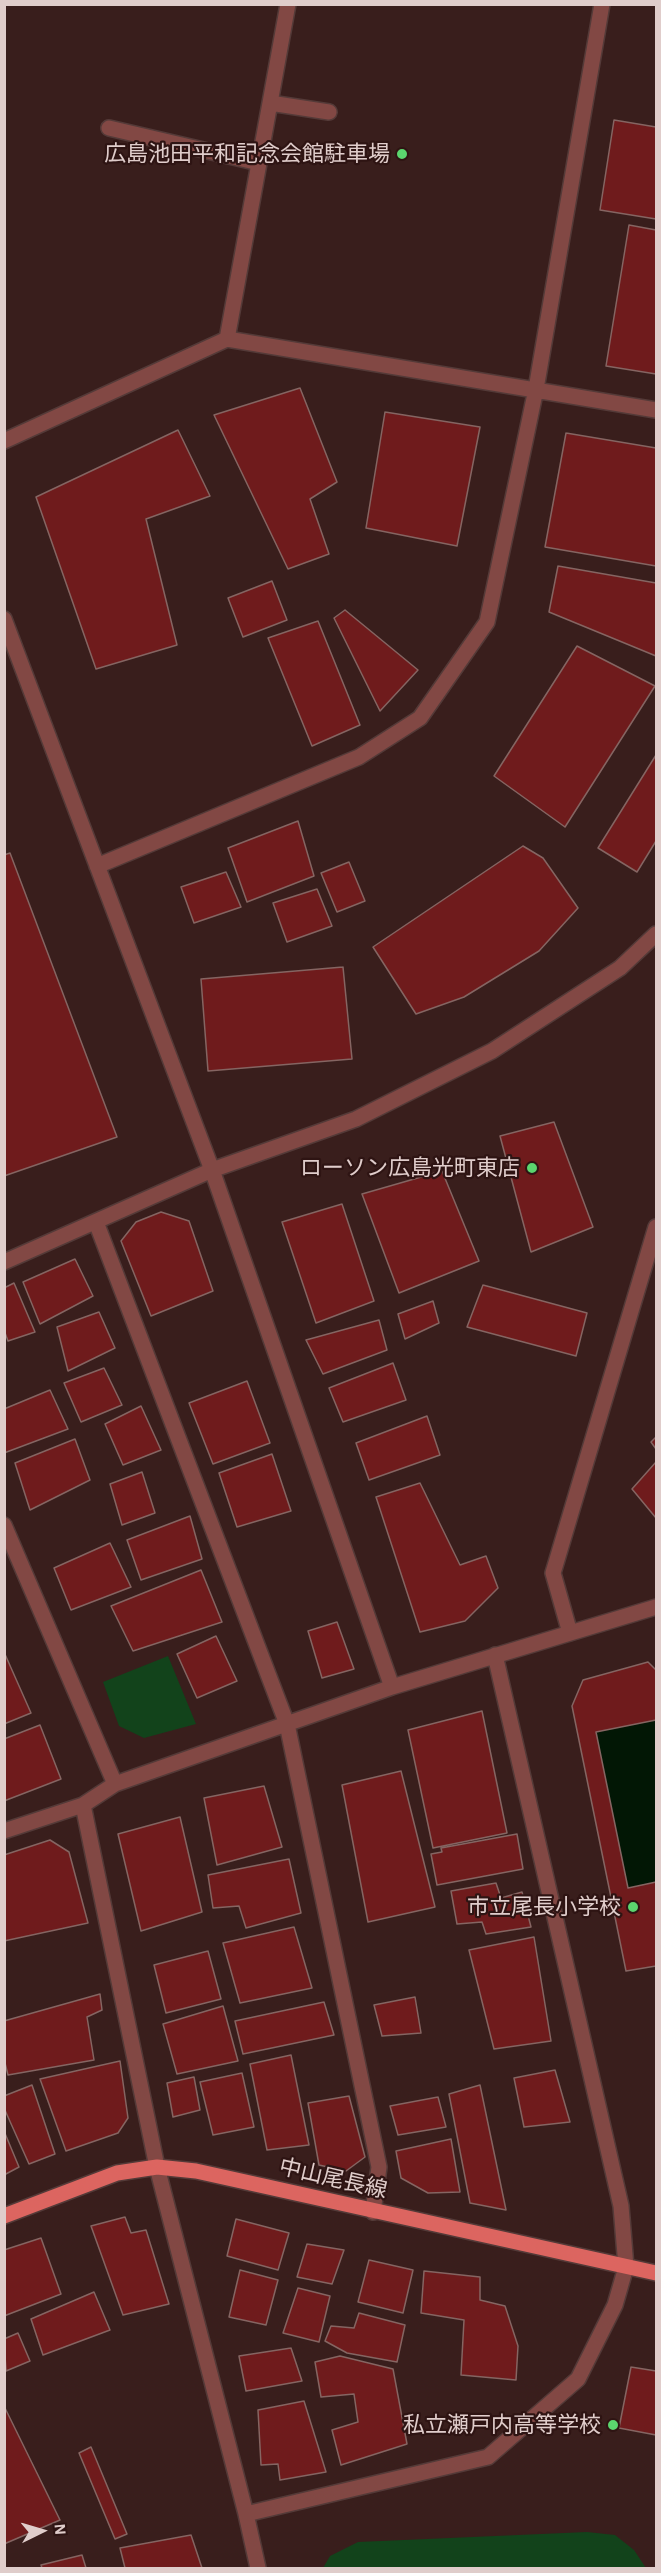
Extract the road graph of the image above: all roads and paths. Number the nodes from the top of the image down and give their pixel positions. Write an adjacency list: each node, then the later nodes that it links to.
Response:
1 (288, 4): 3 (street)
2 (602, 4): 8 (street)
3 (270, 103): 4 (street); 6 (street)
4 (329, 112)
5 (109, 128): 6 (street)
6 (259, 163): 7 (street)
7 (227, 339): 8 (street); 10 (street)
8 (536, 389): 9 (street); 12 (street)
9 (657, 410)
10 (4, 441)
11 (4, 619): 12 (street)
12 (97, 866): 14 (street)
13 (653, 942): 14 (street)
14 (212, 1170): 15 (street); 22 (street)
15 (96, 1222): 17 (street); 23 (street)
16 (657, 1227): 20 (street)
17 (4, 1262)
18 (4, 1525): 24 (street)
19 (657, 1607): 20 (street)
20 (570, 1633): 21 (street)
21 (495, 1655): 22 (street); 30 (street)
22 (392, 1687): 23 (street)
23 (286, 1724): 24 (street); 28 (street)
24 (115, 1784): 25 (street)
25 (83, 1805): 26 (street); 27 (street)
26 (4, 1831)
27 (157, 2167): 28 (main road, 中山尾長線); 29 (main road, 中山尾長線); 32 (street)
28 (373, 2212): 30 (main road, 中山尾長線)
29 (4, 2216)
30 (626, 2266): 31 (main road, 中山尾長線); 32 (street)
31 (657, 2273)
32 (246, 2514): 33 (street)
33 (258, 2568)

